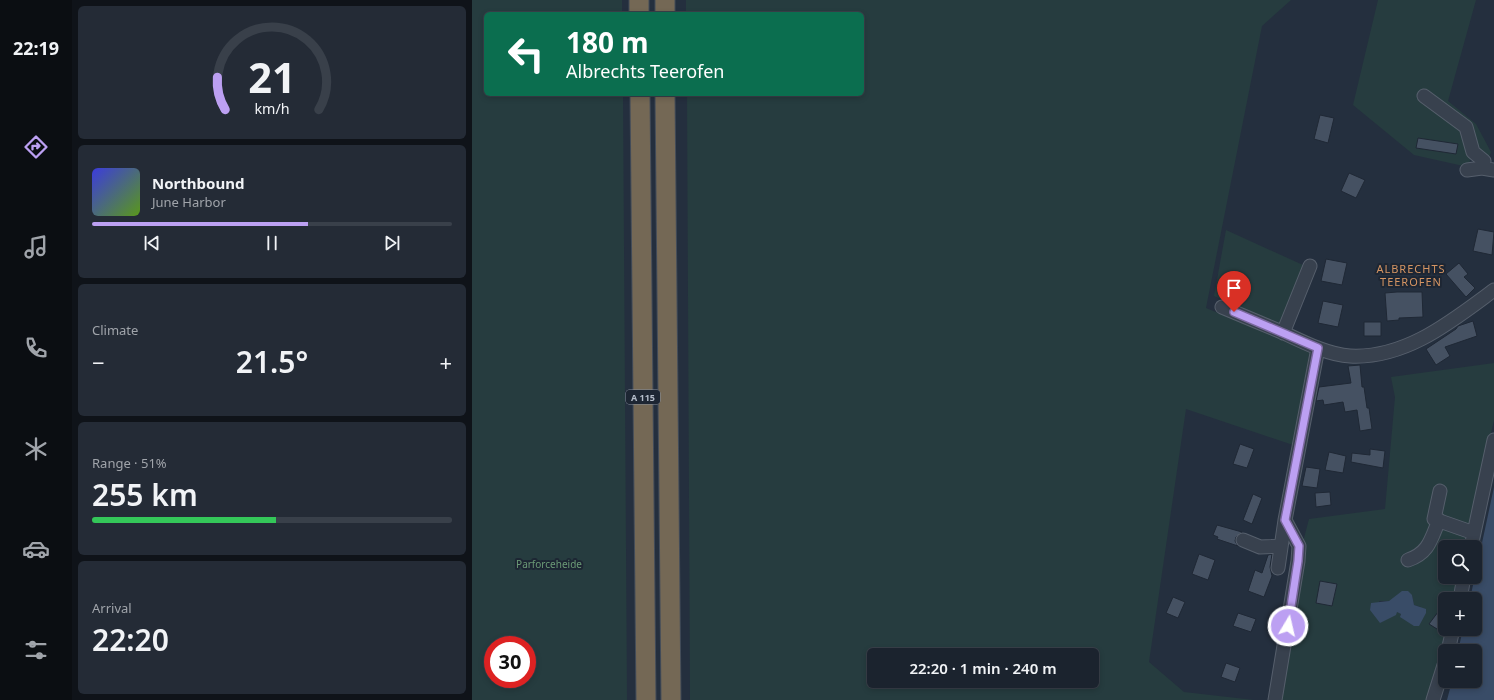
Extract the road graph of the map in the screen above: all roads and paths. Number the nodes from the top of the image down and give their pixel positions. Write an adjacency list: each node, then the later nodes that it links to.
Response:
1 (639, 0): 3 (highway)
2 (665, 0): 4 (highway)
3 (639, 12)
4 (665, 12)
5 (640, 96): 26 (highway, A 115)
6 (665, 96): 27 (highway, A 115)
7 (1424, 96): 8 (street)
8 (1488, 169): 9 (street)
9 (1467, 170)
10 (1310, 266): 13 (street)
11 (1494, 290): 14 (street)
12 (1222, 307): 13 (street)
13 (1283, 333): 14 (street)
14 (1314, 349): 17 (street)
15 (1494, 440): 19 (street)
16 (1440, 491): 18 (street)
17 (1285, 520): 22 (street); 28 (street)
18 (1438, 520): 19 (street); 23 (street)
19 (1474, 533): 21 (street)
20 (1243, 540): 22 (street)
21 (1472, 540)
22 (1281, 546): 24 (street)
23 (1408, 560)
24 (1278, 568)
25 (1438, 684): 29 (street)
26 (646, 700)
27 (671, 700)
28 (1275, 700)
29 (1433, 700)

